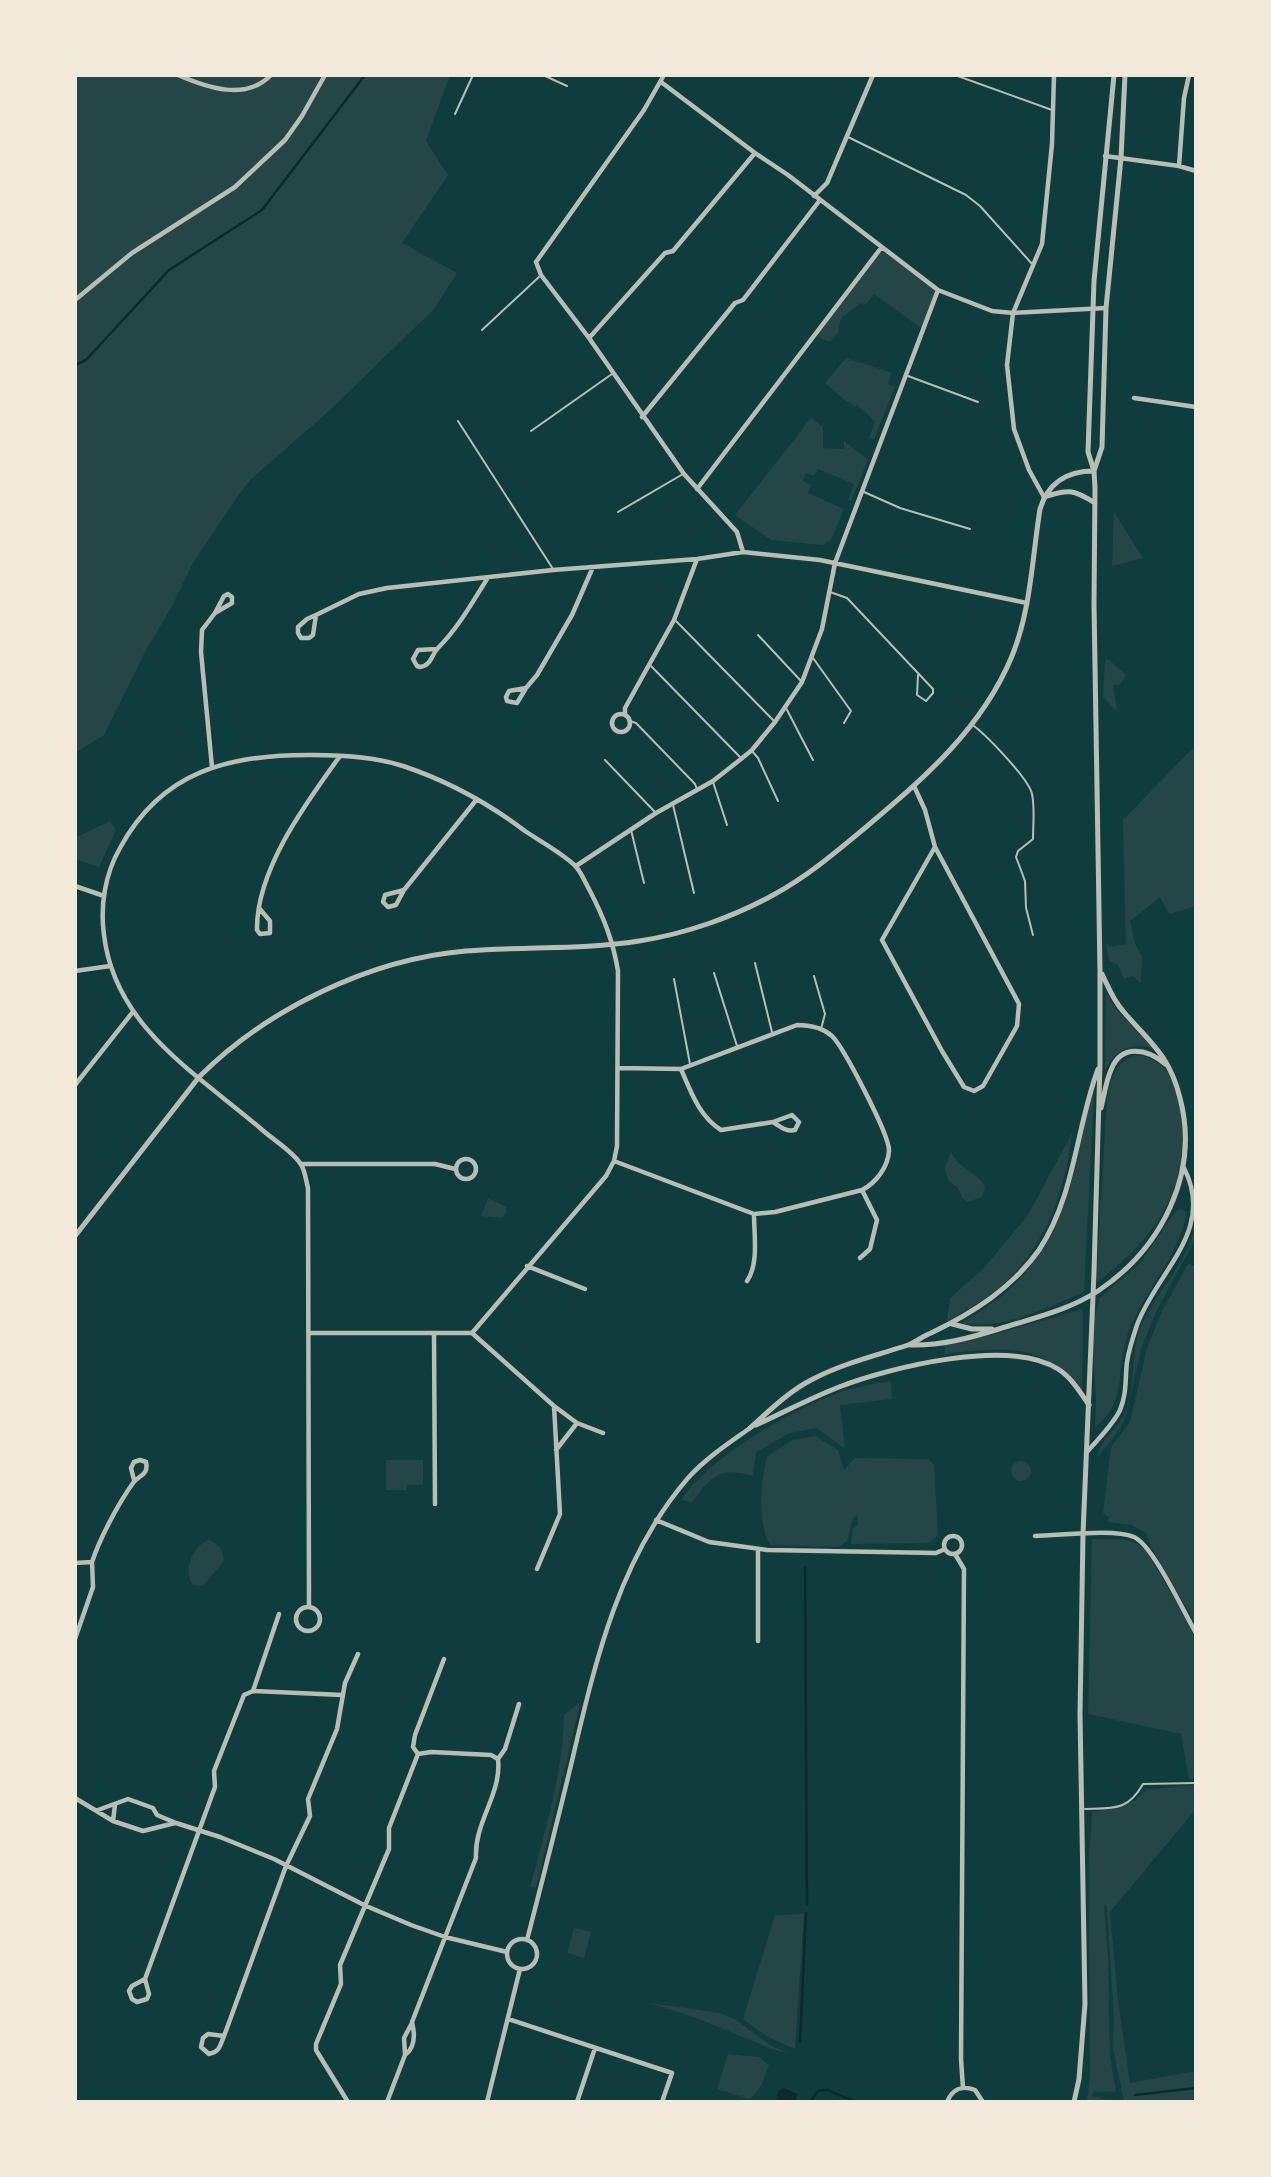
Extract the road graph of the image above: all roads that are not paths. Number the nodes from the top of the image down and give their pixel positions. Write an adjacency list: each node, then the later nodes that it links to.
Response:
1 (178, 75): 2 (street)
2 (271, 75)
3 (326, 75): 29 (street)
4 (474, 75): 16 (lane)
5 (543, 75): 14 (lane)
6 (664, 75): 13 (street)
7 (873, 75): 17 (street)
8 (955, 75): 15 (lane)
9 (1054, 75): 15 (street)
10 (1114, 75): 19 (street)
11 (1125, 75): 20 (street)
12 (1189, 75): 21 (street)
13 (661, 82): 18 (street); 27 (street)
14 (566, 86)
15 (1053, 110): 26 (street)
16 (455, 114)
17 (847, 136): 23 (street); 26 (lane)
18 (755, 153): 23 (street); 34 (street)
19 (1105, 156): 20 (street); 30 (street)
20 (1121, 158): 21 (street); 31 (street)
21 (1179, 166): 22 (street)
22 (1196, 172)
23 (814, 196): 24 (street)
24 (820, 200): 25 (street); 40 (street)
25 (881, 248): 28 (street); 45 (street)
26 (1034, 266): 32 (street)
27 (541, 275): 33 (lane); 34 (street)
28 (938, 290): 32 (street); 36 (street)
29 (75, 300)
30 (1093, 308): 31 (street); 32 (street); 43 (street)
31 (1106, 308): 43 (street)
32 (1013, 313): 47 (street)
33 (482, 330)
34 (589, 338): 35 (street)
35 (613, 373): 40 (street); 42 (lane)
36 (907, 376): 38 (lane); 46 (street)
37 (1134, 398): 39 (street)
38 (978, 402)
39 (1196, 407)
40 (642, 417): 44 (street)
41 (458, 421): 55 (lane)
42 (531, 430)
43 (1094, 471): 47 (street); 48 (street)
44 (684, 474): 45 (street); 49 (lane)
45 (698, 489): 51 (street)
46 (863, 492): 50 (lane); 53 (street)
47 (1044, 496): 48 (street); 58 (street)
48 (1095, 503): 103 (street)
49 (618, 512)
50 (970, 529)
51 (743, 552): 52 (street); 53 (street)
52 (697, 559): 54 (street); 61 (street)
53 (835, 563): 57 (street); 58 (street)
54 (593, 567): 55 (street); 68 (street)
55 (554, 569): 56 (street)
56 (487, 578): 60 (street); 63 (street)
57 (829, 592): 64 (street); 66 (lane)
58 (1028, 604): 74 (street)
59 (215, 612): 80 (street)
60 (316, 615): 60 (street)
61 (674, 620): 65 (street); 72 (lane)
62 (758, 635): 67 (lane)
63 (437, 649): 63 (street)
64 (813, 657): 67 (street); 73 (lane)
65 (650, 665): 70 (street); 77 (lane)
66 (918, 675): 66 (lane)
67 (802, 682): 69 (street)
68 (526, 688): 68 (street)
69 (786, 707): 72 (street); 79 (lane)
70 (625, 715): 71 (street); 71 (street)
71 (633, 722): 83 (lane)
72 (775, 722): 75 (street)
73 (844, 723)
74 (972, 724): 82 (street); 98 (lane)
75 (752, 750): 77 (street); 85 (lane)
76 (341, 755): 80 (street); 84 (street); 97 (street)
77 (741, 759): 81 (street)
78 (605, 760): 87 (lane)
79 (813, 760)
80 (212, 767): 96 (street)
81 (713, 780): 83 (street); 88 (lane)
82 (914, 786): 90 (street); 99 (street)
83 (697, 789): 86 (street)
84 (477, 799): 91 (street); 94 (street)
85 (778, 801)
86 (673, 804): 87 (street); 95 (lane)
87 (656, 813): 89 (street)
88 (727, 825)
89 (631, 829): 91 (street); 92 (lane)
90 (935, 847): 90 (street)
91 (576, 866): 99 (street)
92 (644, 883)
93 (75, 886): 96 (street)
94 (404, 890): 94 (street)
95 (694, 893)
96 (104, 895): 101 (street)
97 (259, 908): 97 (street)
98 (1033, 934)
99 (614, 944): 114 (street); 116 (street)
100 (755, 963): 109 (lane)
101 (110, 966): 102 (street); 107 (street)
102 (75, 971)
103 (1100, 971): 111 (street); 113 (street)
104 (714, 973): 110 (lane)
105 (814, 976): 108 (lane)
106 (674, 979): 112 (lane)
107 (132, 1013): 116 (street); 117 (street)
108 (821, 1029): 109 (street); 124 (street)
109 (772, 1033): 110 (street)
110 (737, 1046): 112 (street)
111 (1100, 1064): 118 (street); 131 (street)
112 (690, 1066): 115 (street)
113 (1167, 1066): 118 (street); 122 (street)
114 (618, 1068): 115 (street); 120 (street)
115 (681, 1069): 119 (street)
116 (199, 1077): 121 (street); 126 (street)
117 (75, 1085)
118 (1098, 1121): 137 (street)
119 (774, 1122): 119 (street)
120 (614, 1161): 125 (street); 128 (street)
121 (301, 1164): 123 (street); 133 (street)
122 (1184, 1168): 132 (street); 143 (street)
123 (455, 1169): 123 (street)
124 (862, 1190): 125 (street); 127 (street)
125 (754, 1214): 129 (street)
126 (75, 1236)
127 (860, 1258)
128 (527, 1266): 130 (street); 135 (street)
129 (747, 1281)
130 (585, 1289)
131 (952, 1324): 132 (street); 136 (street)
132 (999, 1329): 136 (street)
133 (309, 1333): 134 (street); 155 (street)
134 (434, 1333): 135 (street); 145 (street)
135 (472, 1333): 138 (street)
136 (910, 1345): 140 (street)
137 (1089, 1405): 140 (street); 143 (street)
138 (554, 1406): 139 (street); 142 (street)
139 (577, 1423): 141 (street); 142 (street)
140 (750, 1428): 146 (street)
141 (603, 1433)
142 (556, 1450): 154 (street)
143 (1086, 1453): 147 (street)
144 (134, 1480): 144 (street); 152 (street)
145 (435, 1504)
146 (656, 1520): 149 (street); 180 (street)
147 (1083, 1534): 148 (street); 157 (street); 170 (street)
148 (1035, 1536)
149 (758, 1549): 150 (street); 159 (street)
150 (945, 1549): 151 (street); 151 (street)
151 (955, 1554): 189 (street)
152 (92, 1562): 153 (street); 158 (street)
153 (75, 1563)
154 (537, 1569)
155 (309, 1606): 155 (street)
156 (279, 1614): 162 (street)
157 (1196, 1633)
158 (75, 1639)
159 (758, 1641)
160 (358, 1654): 163 (street)
161 (444, 1659): 165 (street)
162 (253, 1691): 163 (street); 176 (street)
163 (342, 1695): 177 (street)
164 (519, 1704): 166 (street)
165 (418, 1754): 166 (street); 178 (street)
166 (498, 1759): 179 (street)
167 (1196, 1783): 170 (lane)
168 (75, 1798): 171 (street)
169 (115, 1805): 171 (street); 172 (street); 173 (street)
170 (1081, 1809): 197 (street)
171 (98, 1810): 173 (street)
172 (157, 1815): 174 (street); 175 (street)
173 (113, 1821): 175 (street)
174 (176, 1823): 175 (street); 176 (street)
175 (156, 1827)
176 (199, 1831): 177 (street); 183 (street)
177 (286, 1866): 178 (street); 186 (street)
178 (364, 1905): 179 (street); 190 (street)
179 (445, 1937): 181 (street); 185 (street)
180 (527, 1940): 181 (street); 182 (street)
181 (508, 1952): 182 (street)
182 (520, 1969): 184 (street)
183 (145, 1979): 183 (street)
184 (508, 2019): 187 (street); 192 (street)
185 (412, 2022): 188 (street); 188 (street)
186 (223, 2036): 186 (street)
187 (595, 2048): 193 (street); 194 (street)
188 (405, 2055): 191 (street)
189 (963, 2088): 195 (street); 196 (street)
190 (348, 2102)
191 (387, 2102)
192 (486, 2102)
193 (578, 2102)
194 (662, 2102)
195 (947, 2102)
196 (983, 2102)
197 (1074, 2102)

